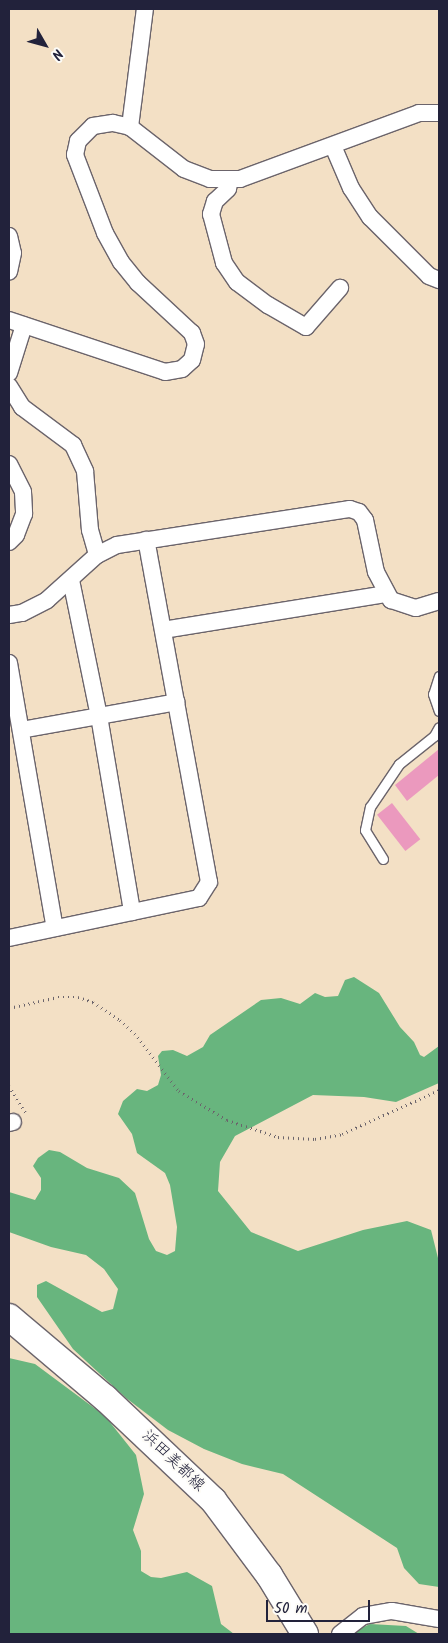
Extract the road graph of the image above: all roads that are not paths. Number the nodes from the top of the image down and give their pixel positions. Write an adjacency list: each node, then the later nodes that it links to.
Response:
1 (145, 9): 3 (street)
2 (439, 113): 4 (street)
3 (130, 127): 5 (street); 10 (street)
4 (333, 146): 5 (street); 8 (street)
5 (230, 180): 9 (street)
6 (9, 236): 7 (street)
7 (9, 272)
8 (439, 280)
9 (340, 288)
10 (17, 323): 11 (street)
11 (9, 373)
12 (9, 386): 16 (street)
13 (9, 464): 15 (street)
14 (146, 540): 16 (street); 18 (street); 21 (street)
15 (9, 542)
16 (97, 555): 17 (street)
17 (71, 580): 20 (street); 26 (street)
18 (385, 594): 19 (street); 21 (street)
19 (439, 601)
20 (9, 615)
21 (163, 630): 24 (street)
22 (9, 663): 28 (street)
23 (439, 676): 25 (lane)
24 (176, 702): 26 (street); 30 (street)
25 (439, 711)
26 (99, 716): 28 (street); 30 (street)
27 (439, 727): 29 (lane)
28 (21, 730): 31 (street)
29 (383, 859)
30 (132, 912): 31 (street)
31 (55, 928): 32 (street)
32 (9, 938)
33 (9, 1317): 35 (main road, 浜田美都線)
34 (439, 1619): 36 (street)
35 (305, 1634)
36 (340, 1634)

